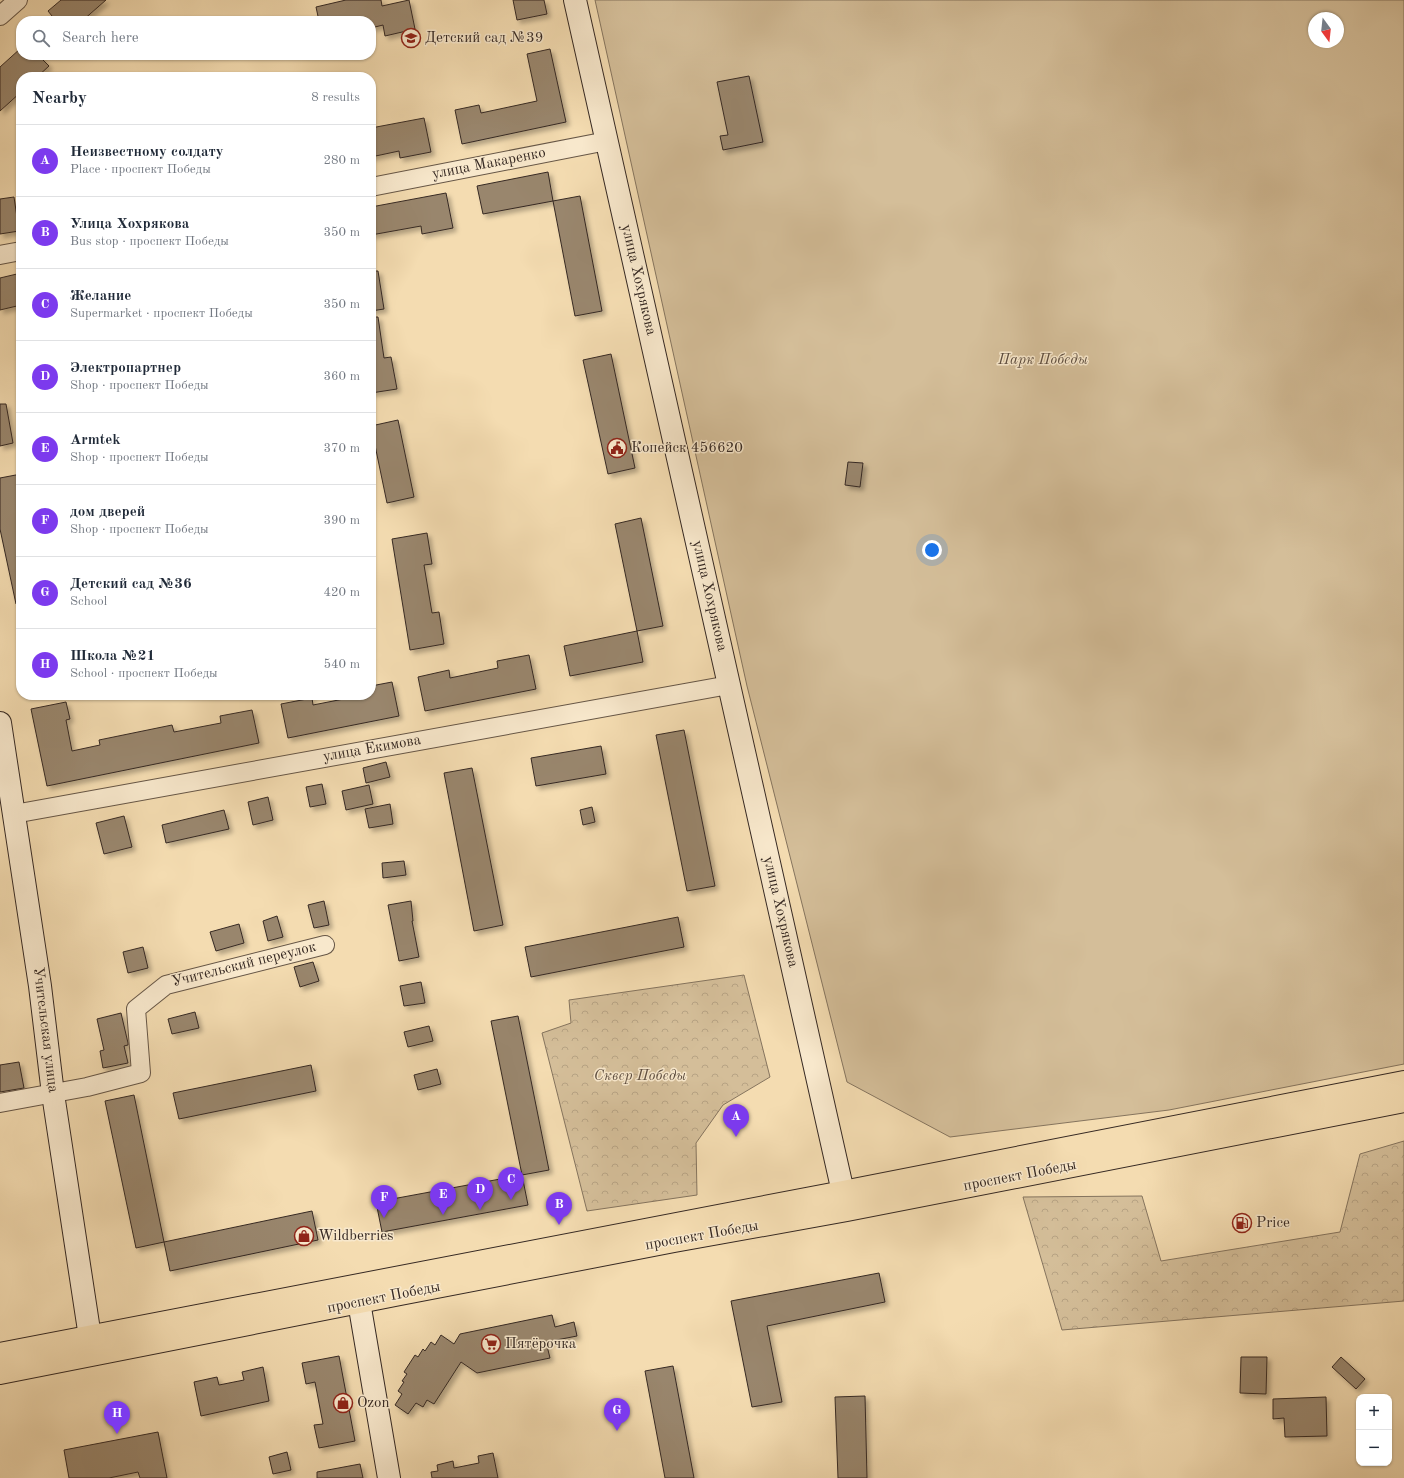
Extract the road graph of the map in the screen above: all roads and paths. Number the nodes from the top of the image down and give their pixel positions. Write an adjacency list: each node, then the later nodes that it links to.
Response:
1 (18, 0): 3 (street)
2 (575, 0): 4 (street, улица Хохрякова)
3 (0, 16)
4 (607, 141): 5 (street, улица Макаренко); 8 (street, улица Хохрякова)
5 (376, 186)
6 (16, 252): 7 (street)
7 (0, 255)
8 (729, 685): 11 (street, улица Екимова); 17 (street, улица Хохрякова)
9 (0, 723): 10 (street, Учительская улица)
10 (5, 792): 11 (street, Учительская улица)
11 (14, 814): 14 (street, Учительская улица)
12 (325, 945): 14 (street, Учительский переулок)
13 (1404, 1082): 17 (main road, проспект Победы)
14 (53, 1094): 16 (street); 19 (street, Учительская улица)
15 (1404, 1101): 17 (main road, проспект Победы)
16 (0, 1103)
17 (845, 1201): 18 (main road, проспект Победы)
18 (358, 1294): 19 (main road, проспект Победы); 22 (street)
19 (92, 1346): 20 (main road, проспект Победы); 21 (main road, проспект Победы)
20 (0, 1354)
21 (0, 1373)
22 (389, 1478)

